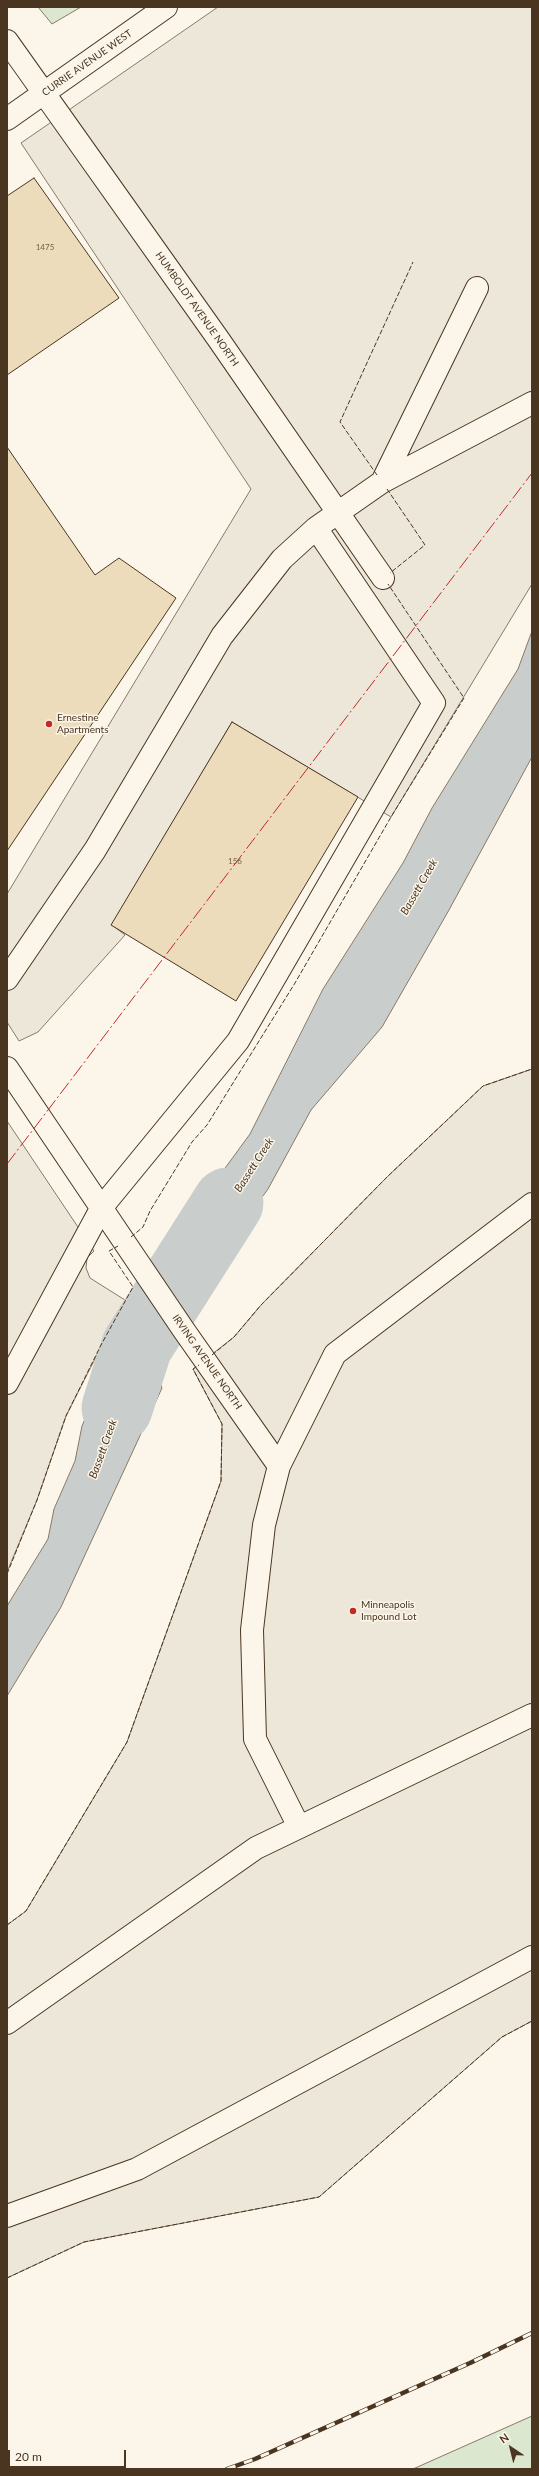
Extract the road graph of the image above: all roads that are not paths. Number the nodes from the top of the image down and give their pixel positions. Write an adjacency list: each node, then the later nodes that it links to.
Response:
1 (166, 7): 3 (street, CURRIE AVENUE WEST)
2 (7, 41): 3 (street, HUMBOLDT AVENUE NORTH)
3 (44, 93): 4 (street, CURRIE AVENUE WEST); 8 (street, HUMBOLDT AVENUE NORTH)
4 (7, 119)
5 (477, 288): 7 (street)
6 (532, 403): 7 (street)
7 (382, 482): 8 (street)
8 (339, 513): 9 (street); 10 (street, HUMBOLDT AVENUE NORTH)
9 (316, 528): 11 (street); 14 (street)
10 (383, 578)
11 (7, 979)
12 (7, 1068): 14 (street)
13 (532, 1204): 16 (street)
14 (102, 1207): 15 (street); 16 (street, IRVING AVENUE NORTH)
15 (7, 1383)
16 (279, 1466): 18 (street)
17 (532, 1715): 18 (street)
18 (299, 1827): 20 (street)
19 (532, 1957): 21 (street)
20 (7, 2023)
21 (7, 2216)

